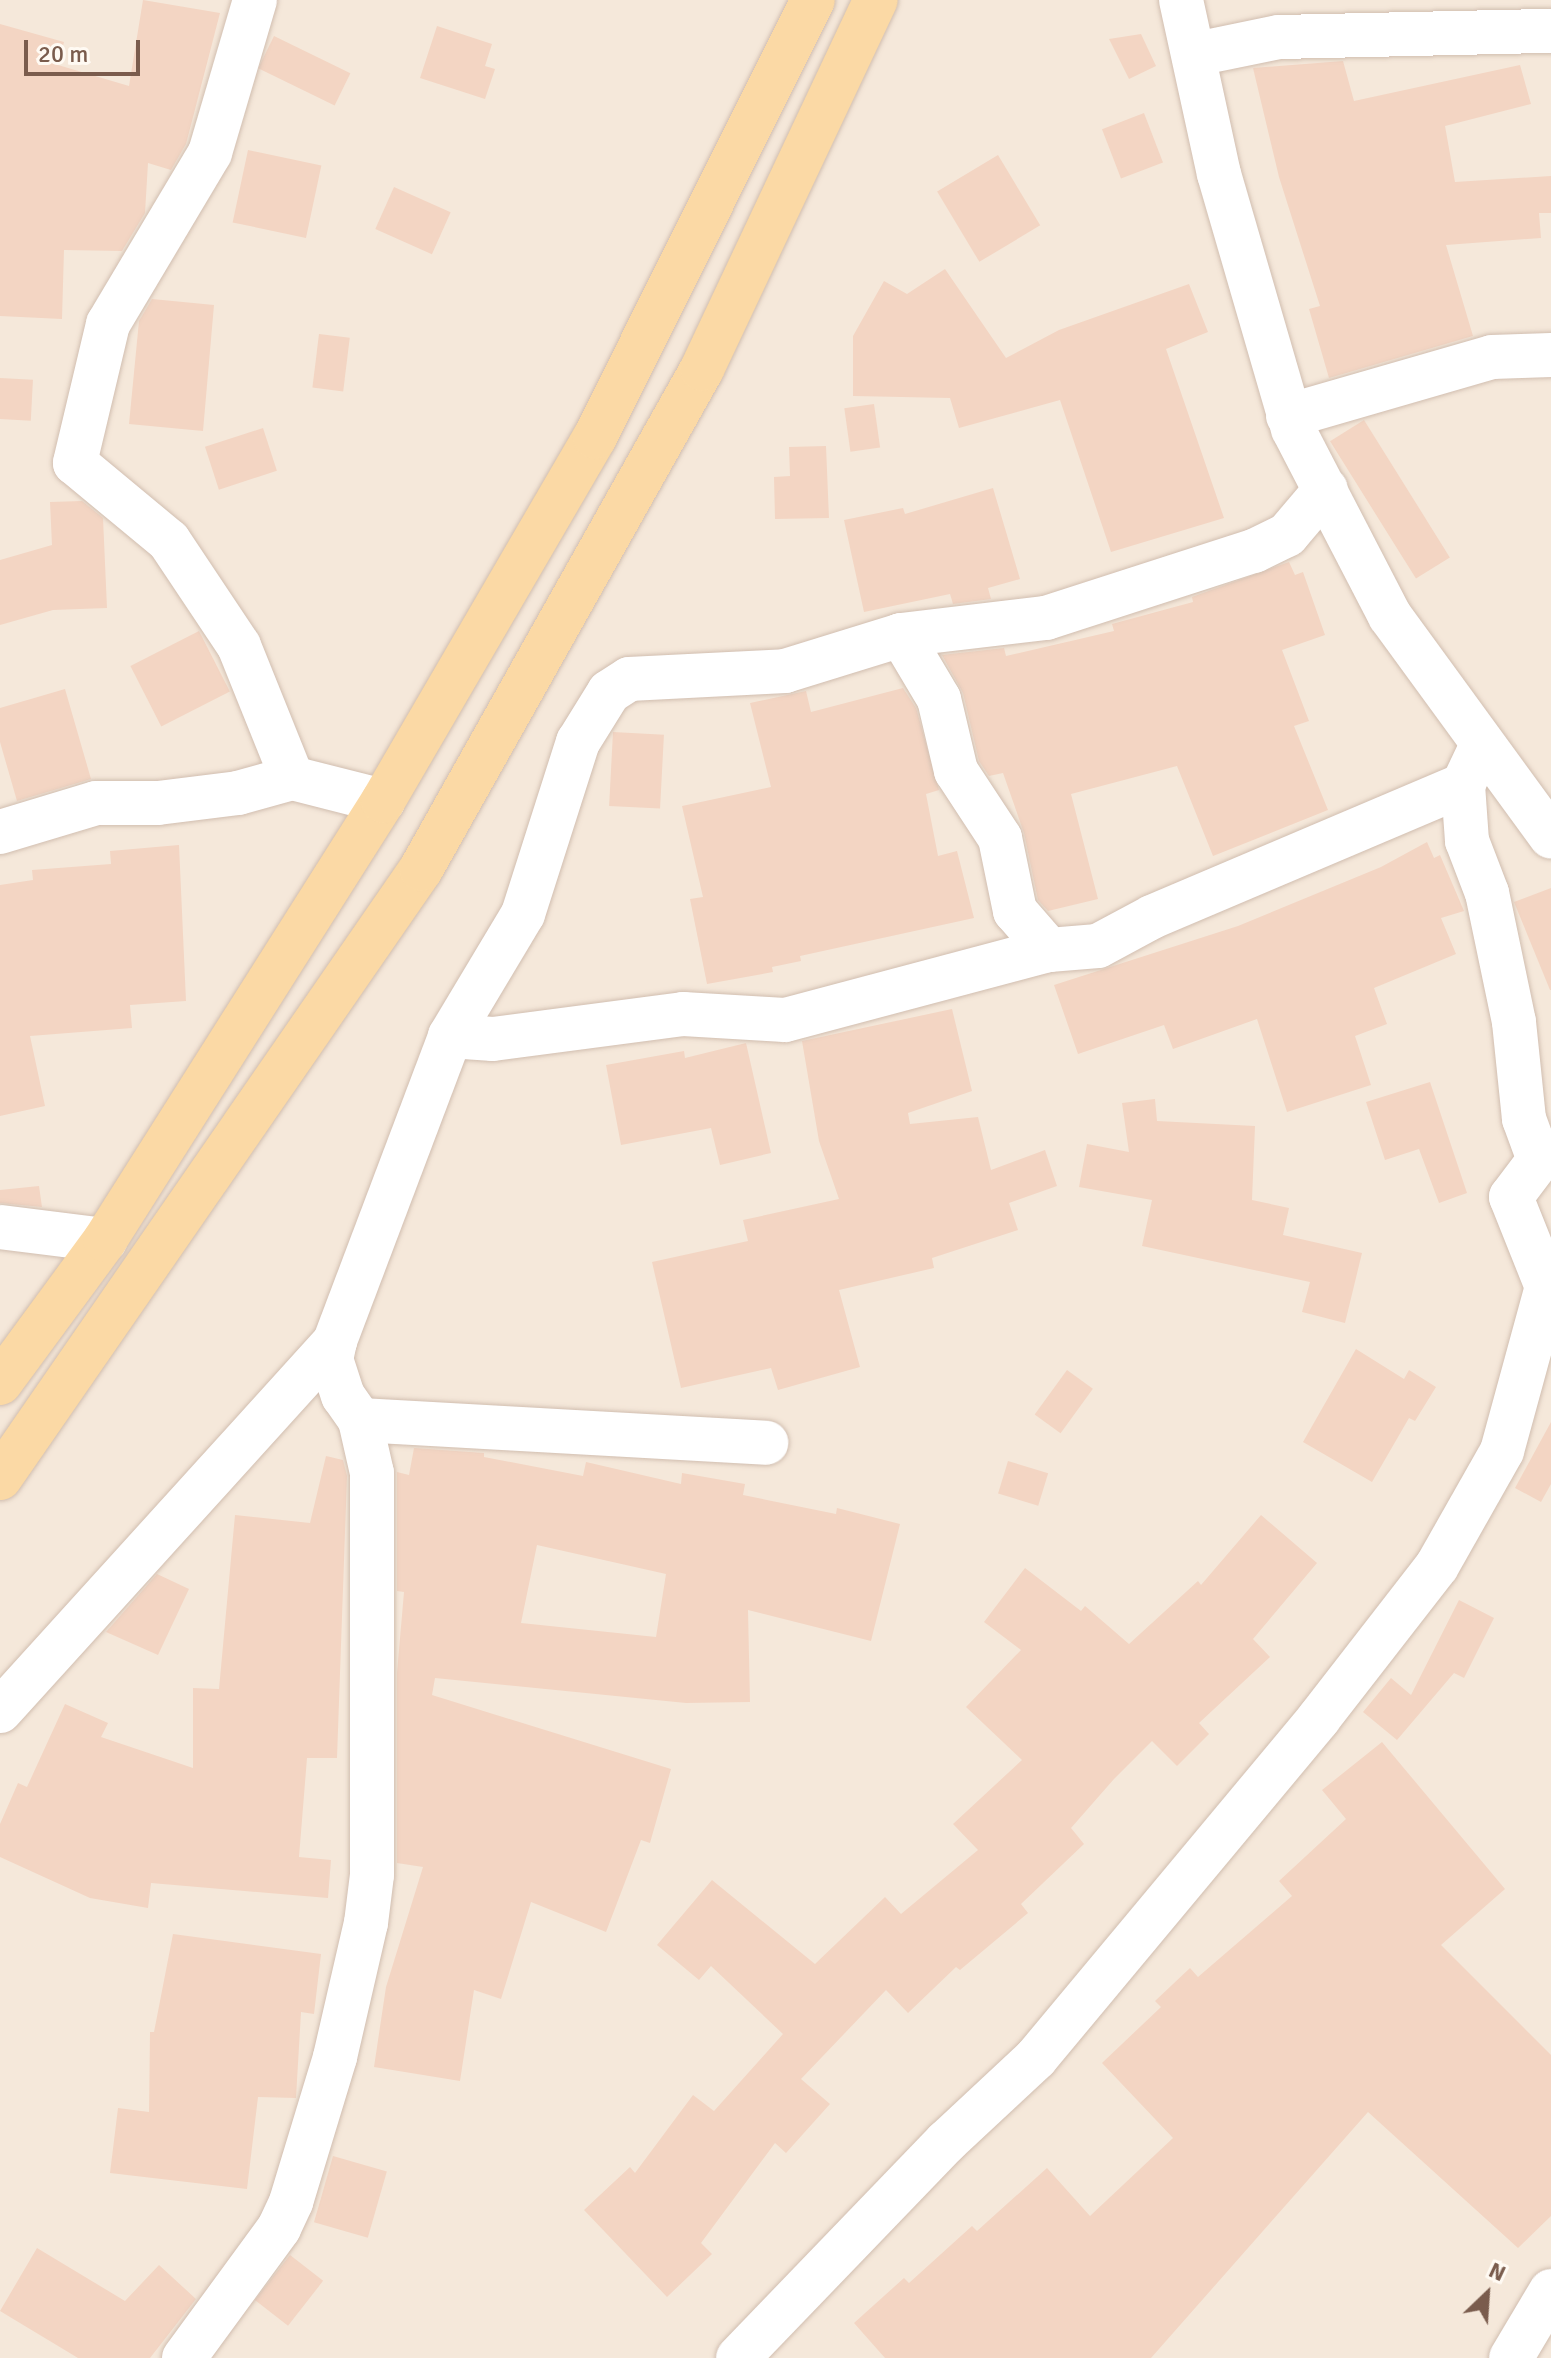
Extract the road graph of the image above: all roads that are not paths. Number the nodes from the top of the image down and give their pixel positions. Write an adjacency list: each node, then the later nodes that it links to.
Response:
1 (255, 0): 12 (street)
2 (813, 0): 14 (main road)
3 (876, 0): 25 (main road)
4 (1181, 0): 6 (street)
5 (1551, 31): 6 (street)
6 (1196, 54): 8 (street)
7 (1551, 355): 8 (street)
8 (1288, 416): 9 (street)
9 (1326, 489): 10 (street); 11 (street)
10 (901, 635): 17 (street); 18 (street)
11 (1482, 745): 13 (street); 16 (street)
12 (292, 778): 14 (street); 15 (street)
13 (1463, 785): 17 (street); 29 (street)
14 (383, 801): 20 (main road)
15 (0, 832)
16 (1551, 837)
17 (1049, 950): 18 (street)
18 (450, 1036): 21 (street)
19 (0, 1227): 20 (street)
20 (105, 1240): 22 (main road)
21 (335, 1341): 23 (street); 26 (street)
22 (0, 1383)
23 (360, 1420): 24 (street); 28 (street)
24 (766, 1443)
25 (0, 1478)
26 (0, 1711)
27 (1551, 2291): 30 (street)
28 (184, 2358)
29 (738, 2358)
30 (1511, 2358)

